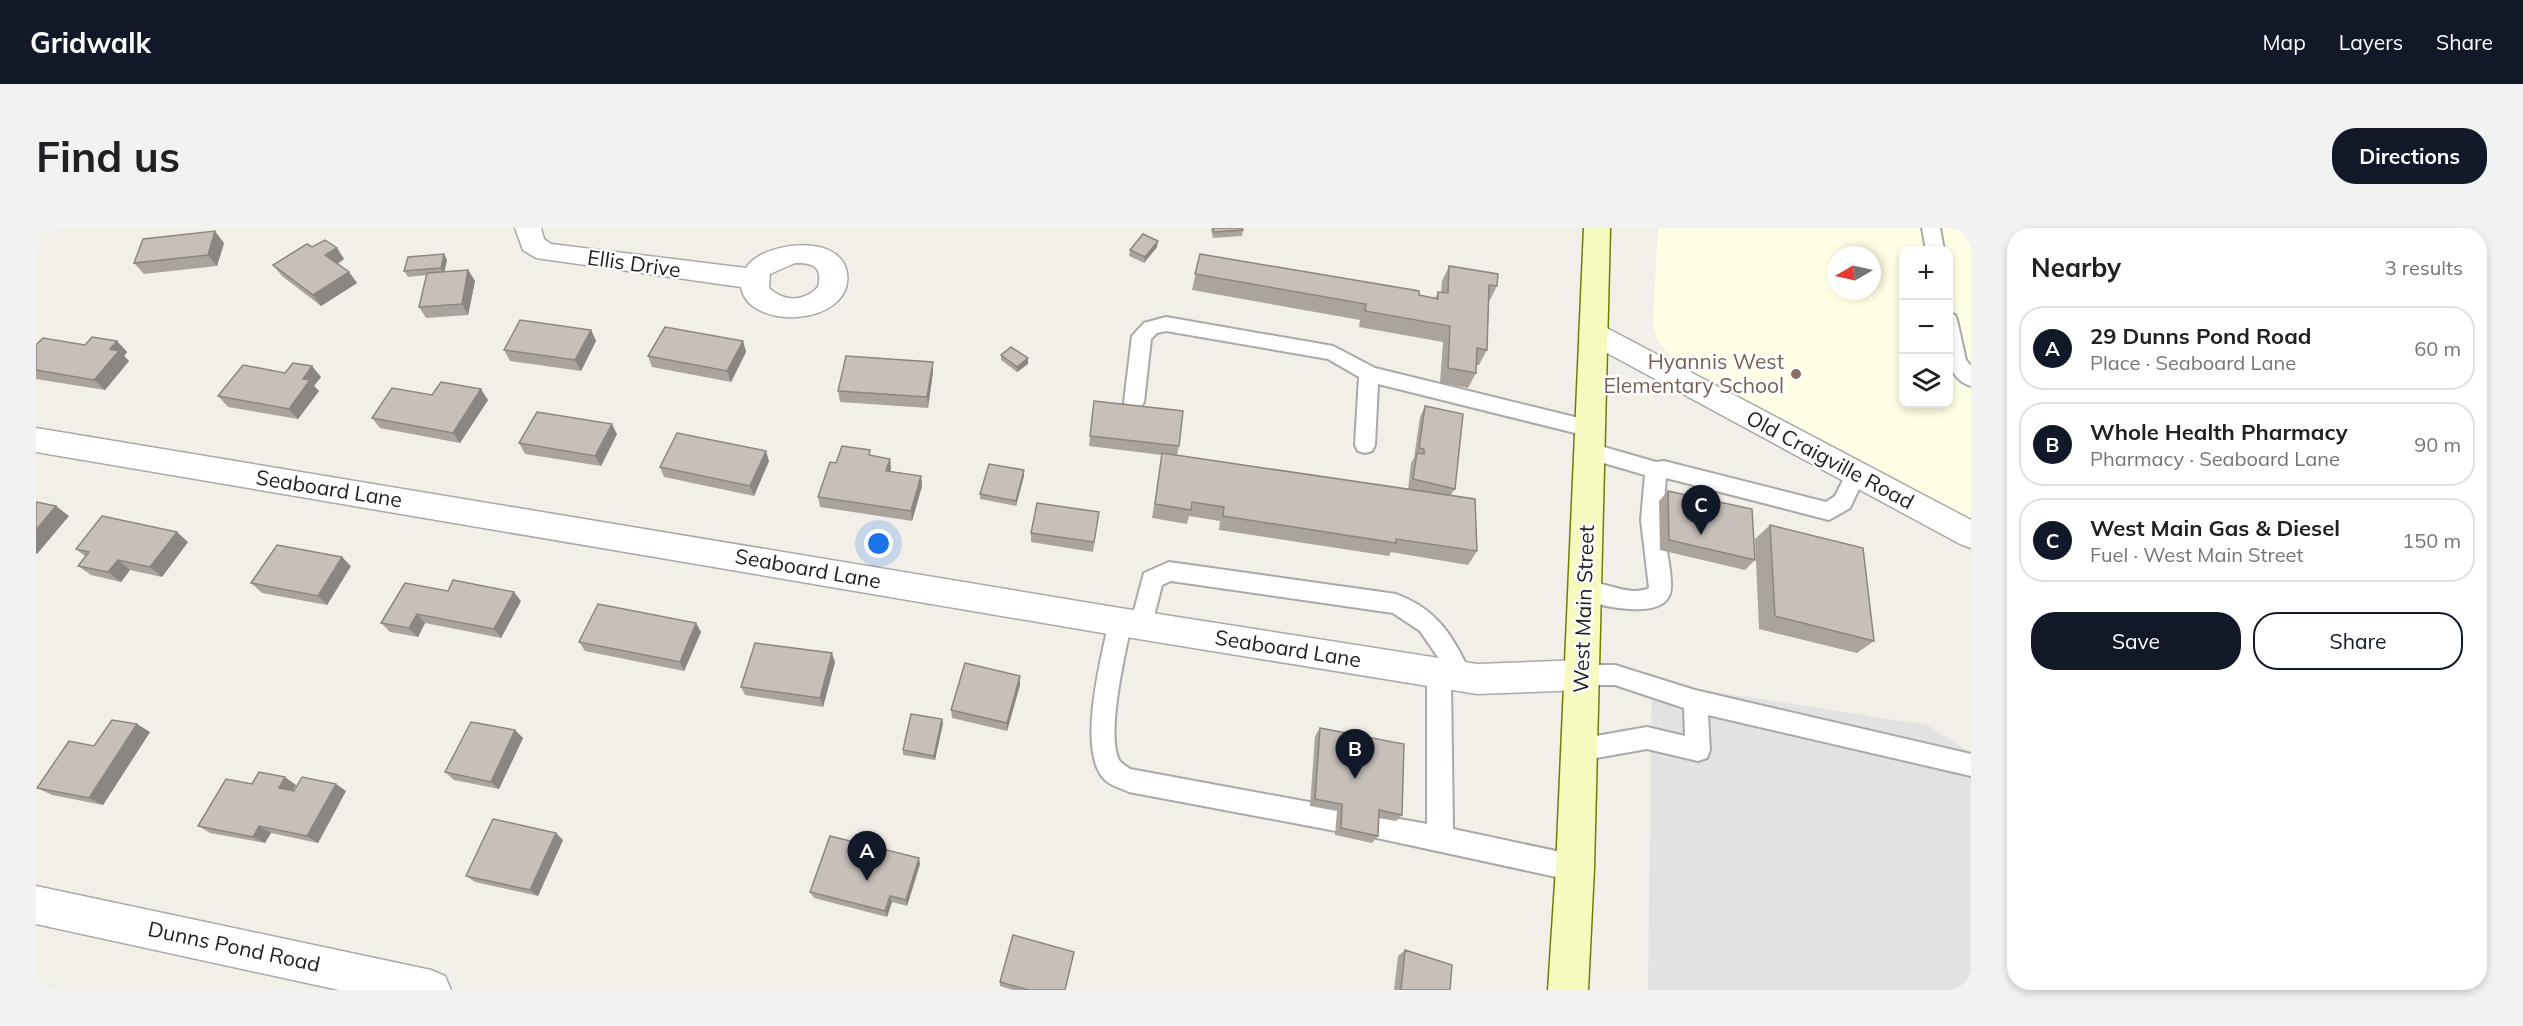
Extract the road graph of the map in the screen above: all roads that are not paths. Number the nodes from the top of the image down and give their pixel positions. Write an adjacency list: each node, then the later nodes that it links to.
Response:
1 (528, 228): 5 (street, Ellis Drive)
2 (1597, 228): 6 (main road, West Main Street)
3 (1931, 228): 4 (lane)
4 (1934, 246)
5 (755, 279)
6 (1593, 333): 12 (main road, West Main Street); 15 (street, Old Craigville Road)
7 (1953, 343): 9 (lane)
8 (1369, 374): 10 (lane); 12 (lane); 13 (lane)
9 (1971, 379)
10 (1134, 402)
11 (36, 440): 18 (street, Seaboard Lane)
12 (1591, 440): 14 (lane); 17 (main road, West Main Street)
13 (1365, 445)
14 (1656, 470): 15 (lane); 17 (lane)
15 (1856, 474): 16 (street, Old Craigville Road)
16 (1971, 535)
17 (1585, 591): 20 (main road, West Main Street)
18 (1131, 623): 19 (street, Seaboard Lane); 19 (lane); 24 (lane)
19 (1450, 674): 20 (street, Seaboard Lane); 26 (lane)
20 (1582, 675): 21 (lane); 22 (main road, West Main Street)
21 (1695, 701): 22 (lane); 23 (lane)
22 (1579, 750): 27 (main road, West Main Street)
23 (1971, 765)
24 (1336, 819)
25 (1372, 826): 26 (lane)
26 (1440, 839): 27 (lane)
27 (1575, 868): 30 (main road, West Main Street)
28 (36, 905): 29 (street, Dunns Pond Road)
29 (431, 990)
30 (1568, 990)

